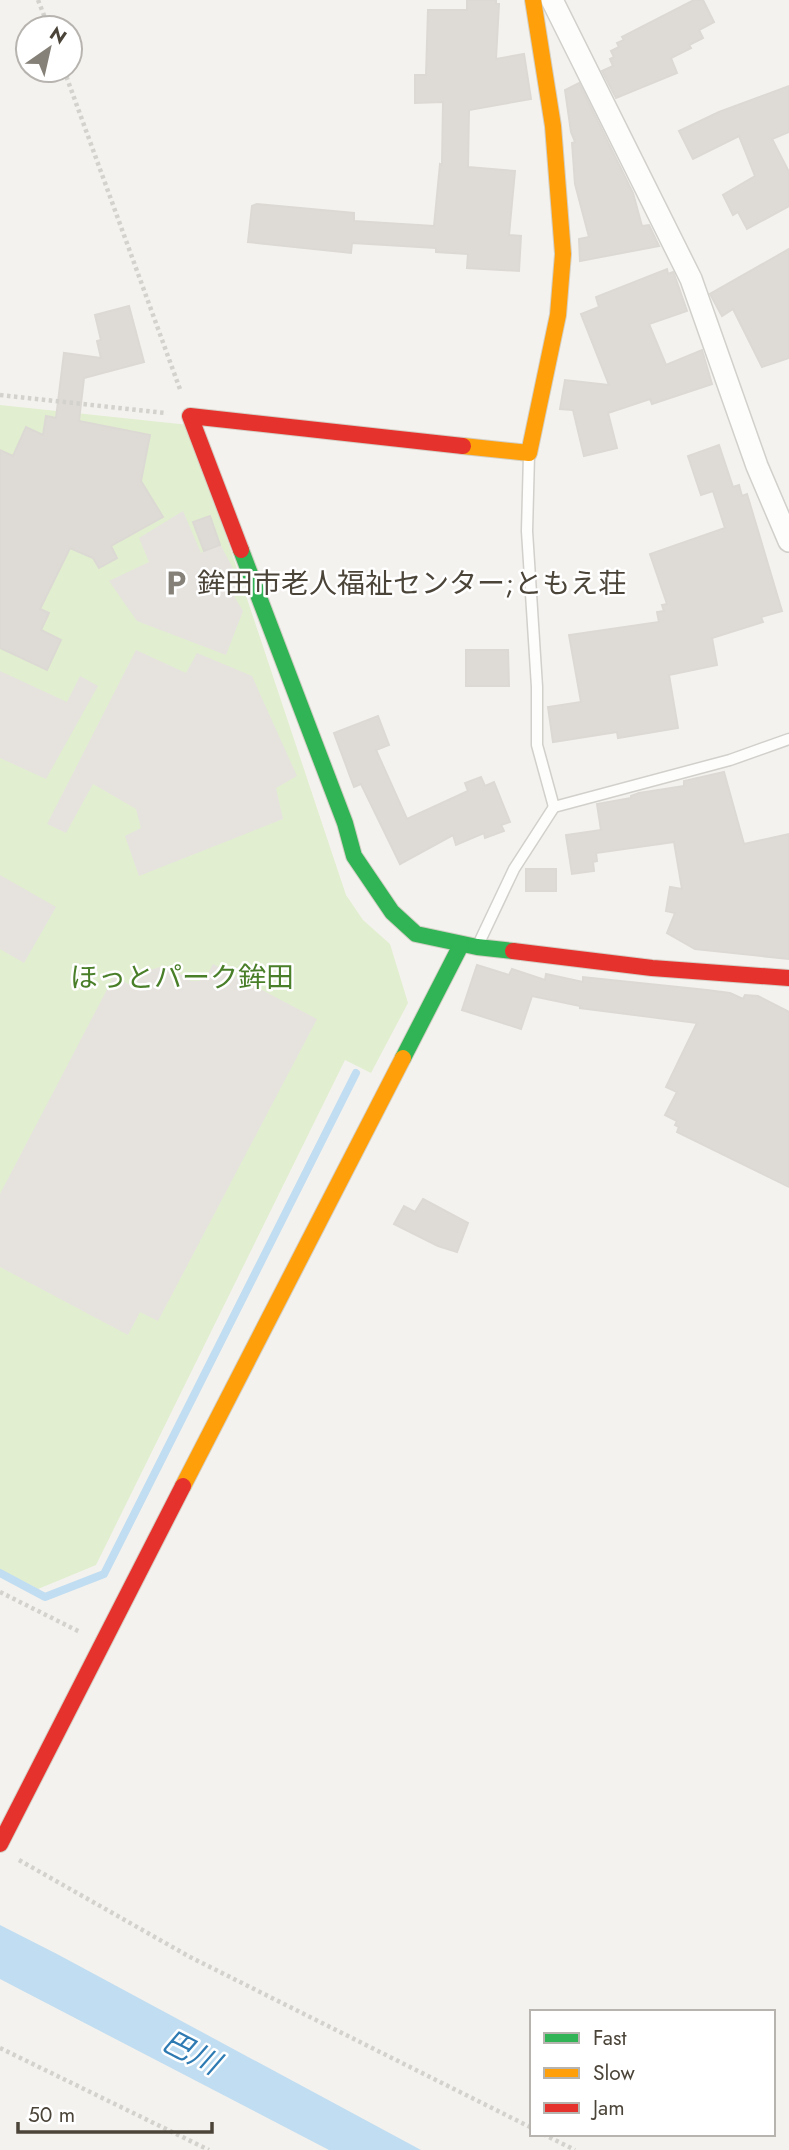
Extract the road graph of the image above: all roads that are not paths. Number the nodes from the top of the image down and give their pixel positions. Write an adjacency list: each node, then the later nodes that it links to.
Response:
1 (533, 0): 3 (street)
2 (552, 0): 4 (street)
3 (529, 453): 6 (lane); 7 (street)
4 (789, 541)
5 (789, 739): 6 (lane)
6 (554, 807): 7 (lane)
7 (469, 946): 8 (street); 9 (street)
8 (789, 978)
9 (0, 1844)

